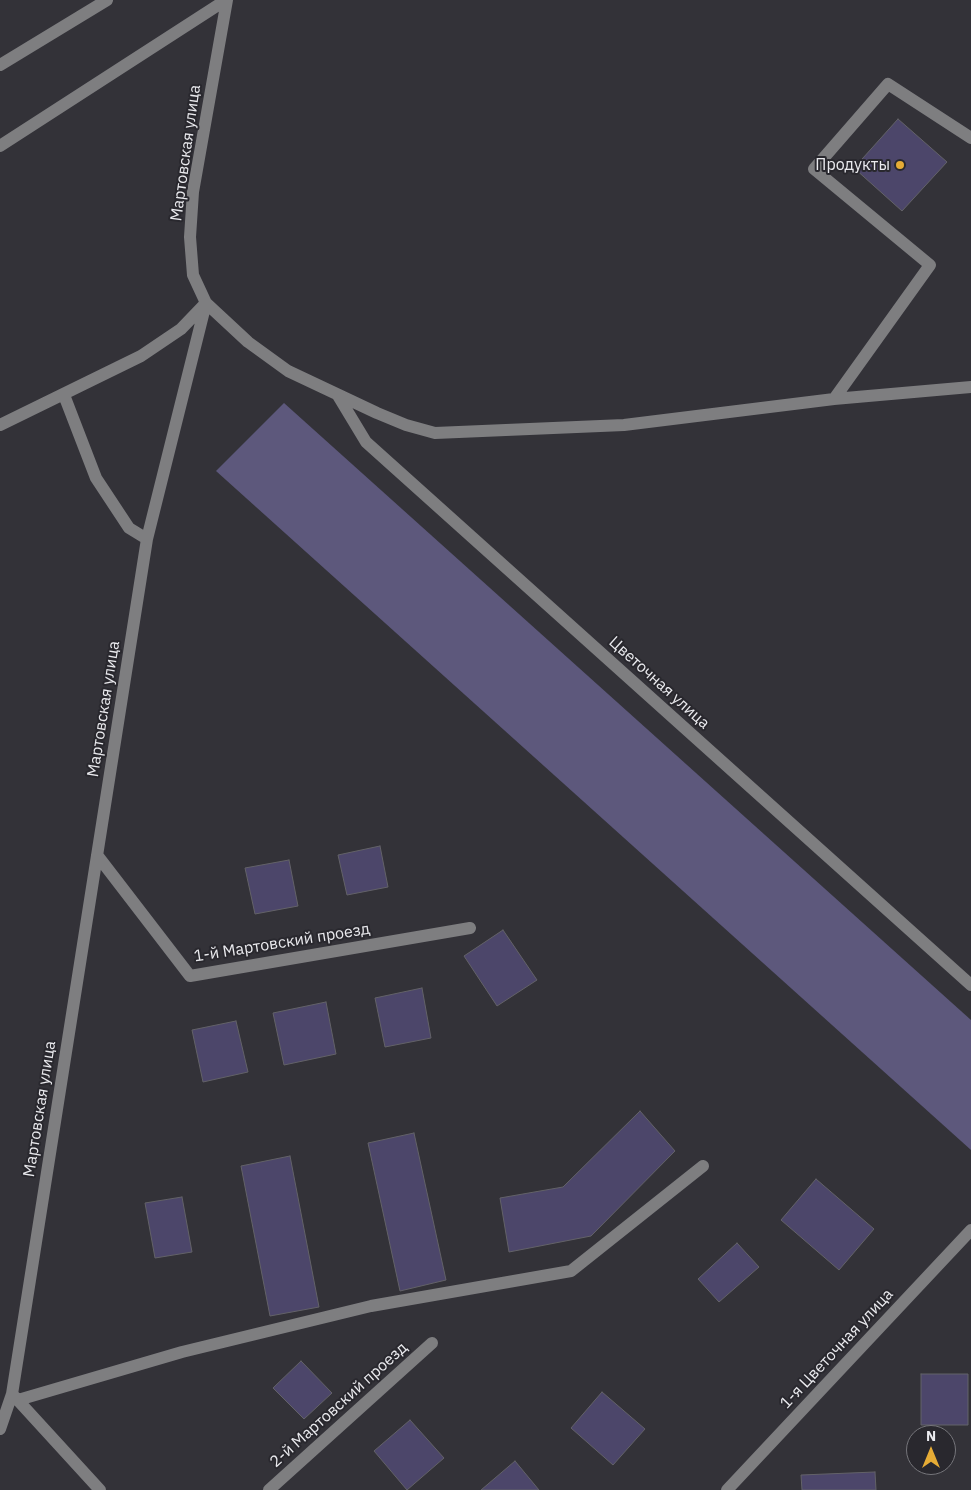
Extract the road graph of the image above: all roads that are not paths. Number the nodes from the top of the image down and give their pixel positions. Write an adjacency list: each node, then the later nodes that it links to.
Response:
1 (107, 0): 3 (street)
2 (226, 0): 5 (street); 6 (street, Мартовская улица)
3 (0, 65)
4 (971, 138): 10 (street)
5 (0, 146)
6 (206, 302): 8 (street); 9 (street); 12 (street, Мартовская улица)
7 (971, 387): 10 (street)
8 (337, 394): 10 (street); 15 (street, Цветочная улица)
9 (64, 395): 11 (street); 12 (street)
10 (834, 399)
11 (0, 425)
12 (147, 539): 13 (street, Мартовская улица)
13 (97, 855): 14 (street, 1-й Мартовский проезд); 19 (street, Мартовская улица)
14 (470, 928)
15 (971, 986)
16 (703, 1166): 19 (street)
17 (971, 1230): 23 (street, 1-я Цветочная улица)
18 (432, 1343): 22 (street, 2-й Мартовский проезд)
19 (15, 1397): 20 (street, Мартовская улица); 21 (street)
20 (0, 1429)
21 (100, 1490)
22 (269, 1490)
23 (728, 1490)

